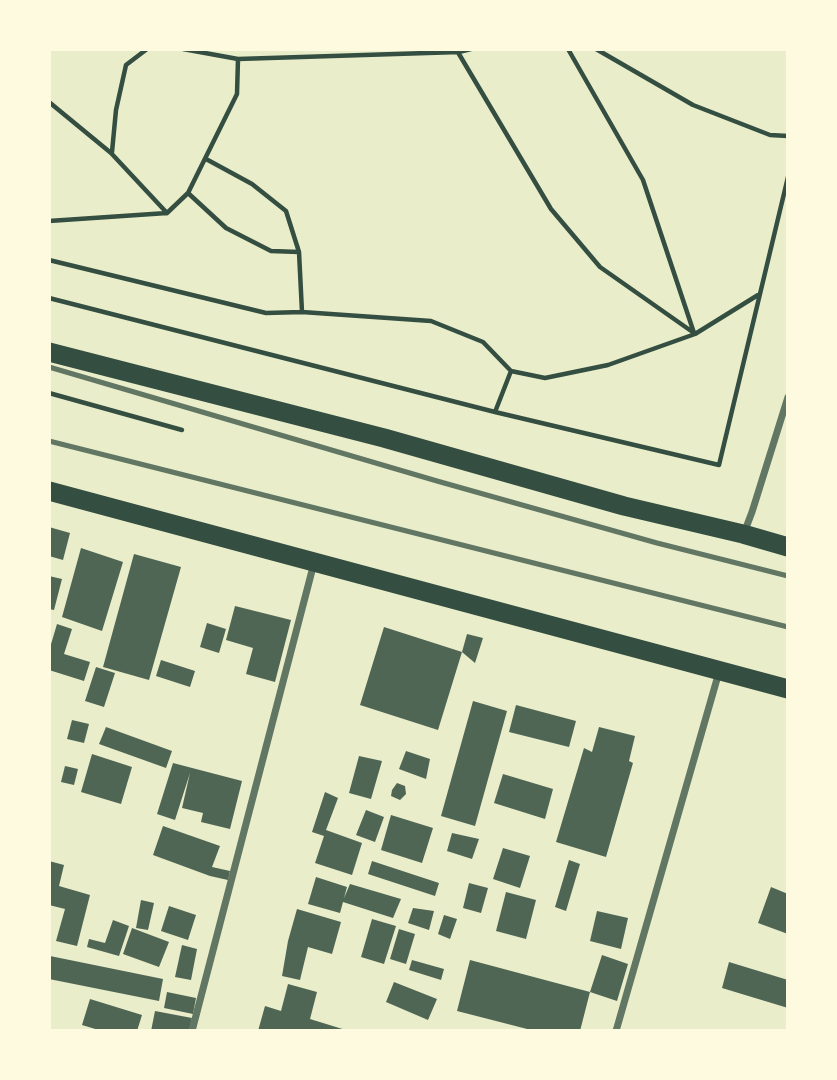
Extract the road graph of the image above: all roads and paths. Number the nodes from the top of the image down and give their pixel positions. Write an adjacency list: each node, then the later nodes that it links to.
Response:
1 (147, 49): 10 (path)
2 (183, 49): 7 (path)
3 (471, 49): 6 (path)
4 (568, 49): 21 (path)
5 (596, 49): 9 (path)
6 (458, 51): 7 (path); 21 (path)
7 (238, 59): 11 (path)
8 (49, 102): 10 (path)
9 (788, 136)
10 (111, 153): 14 (path)
11 (205, 159): 13 (path); 16 (path)
12 (788, 177): 18 (path)
13 (188, 193): 14 (path); 16 (path)
14 (167, 214): 15 (path)
15 (49, 221)
16 (299, 252): 20 (path)
17 (49, 260): 20 (path)
18 (758, 294): 21 (path); 26 (path)
19 (49, 298): 26 (path)
20 (302, 312): 24 (path)
21 (695, 334): 24 (path)
22 (49, 352): 29 (highway)
23 (49, 367): 32 (lane)
24 (511, 371): 26 (path)
25 (788, 397): 29 (street)
26 (495, 412)
27 (49, 441): 33 (lane)
28 (49, 491): 31 (highway)
29 (743, 534): 30 (highway)
30 (788, 547)
31 (314, 562): 34 (highway); 36 (street)
32 (788, 576)
33 (788, 627)
34 (719, 671): 35 (highway); 37 (street)
35 (788, 689)
36 (192, 1031)
37 (616, 1031)

